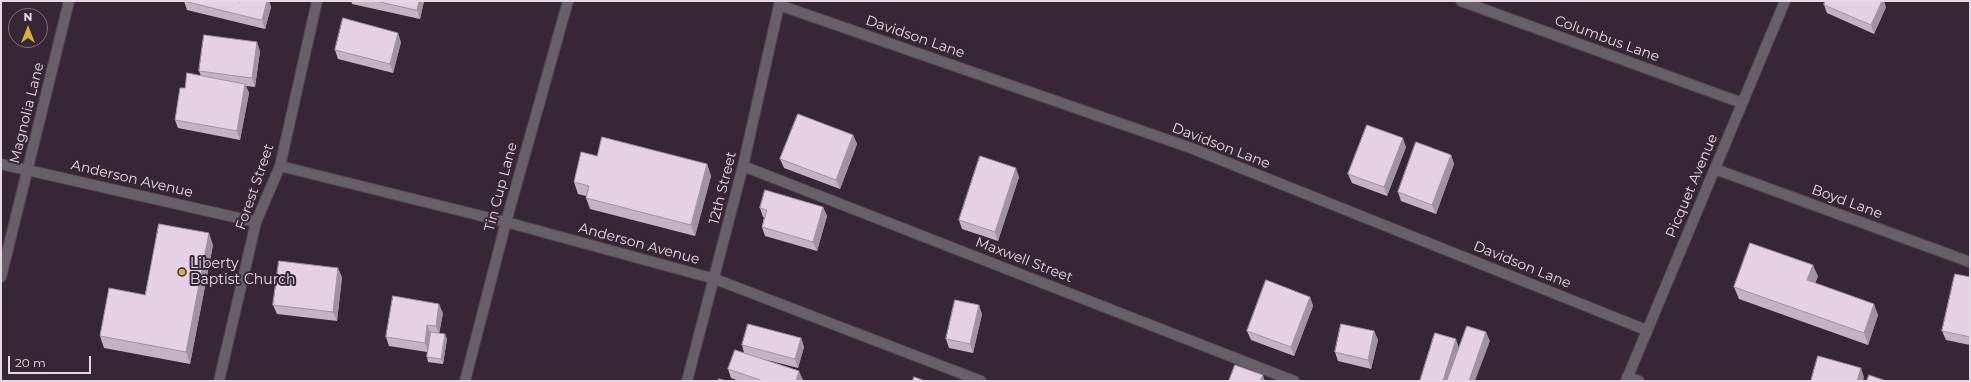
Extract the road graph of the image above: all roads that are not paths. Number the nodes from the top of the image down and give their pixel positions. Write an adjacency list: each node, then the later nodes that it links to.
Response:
1 (69, 1): 12 (street, Magnolia Lane)
2 (317, 1): 9 (street, Forest Street)
3 (568, 1): 14 (street, Tin Cup Lane)
4 (1461, 1): 7 (street, Columbus Lane)
5 (1785, 1): 7 (street, Picquet Avenue)
6 (779, 3): 10 (street, 12th Street); 18 (street, Davidson Lane)
7 (1742, 103): 11 (street, Picquet Avenue)
8 (1, 164): 12 (street, Anderson Avenue)
9 (280, 166): 13 (street, Forest Street); 14 (street, Anderson Avenue)
10 (744, 166): 17 (street, 12th Street); 24 (street, Maxwell Street)
11 (1715, 169): 15 (street, Boyd Lane); 18 (street, Picquet Avenue)
12 (28, 170): 13 (street, Anderson Avenue); 16 (street, Magnolia Lane)
13 (256, 222): 20 (street, Forest Street)
14 (506, 222): 17 (street, Anderson Avenue); 21 (street, Tin Cup Lane)
15 (1970, 262)
16 (1, 277)
17 (715, 279): 22 (street, 12th Street); 23 (street, Anderson Avenue)
18 (1646, 330): 19 (street, Picquet Avenue)
19 (1626, 379): 25 (street)
20 (218, 381)
21 (465, 381)
22 (688, 381)
23 (981, 381)
24 (1294, 381)
25 (1639, 381)

